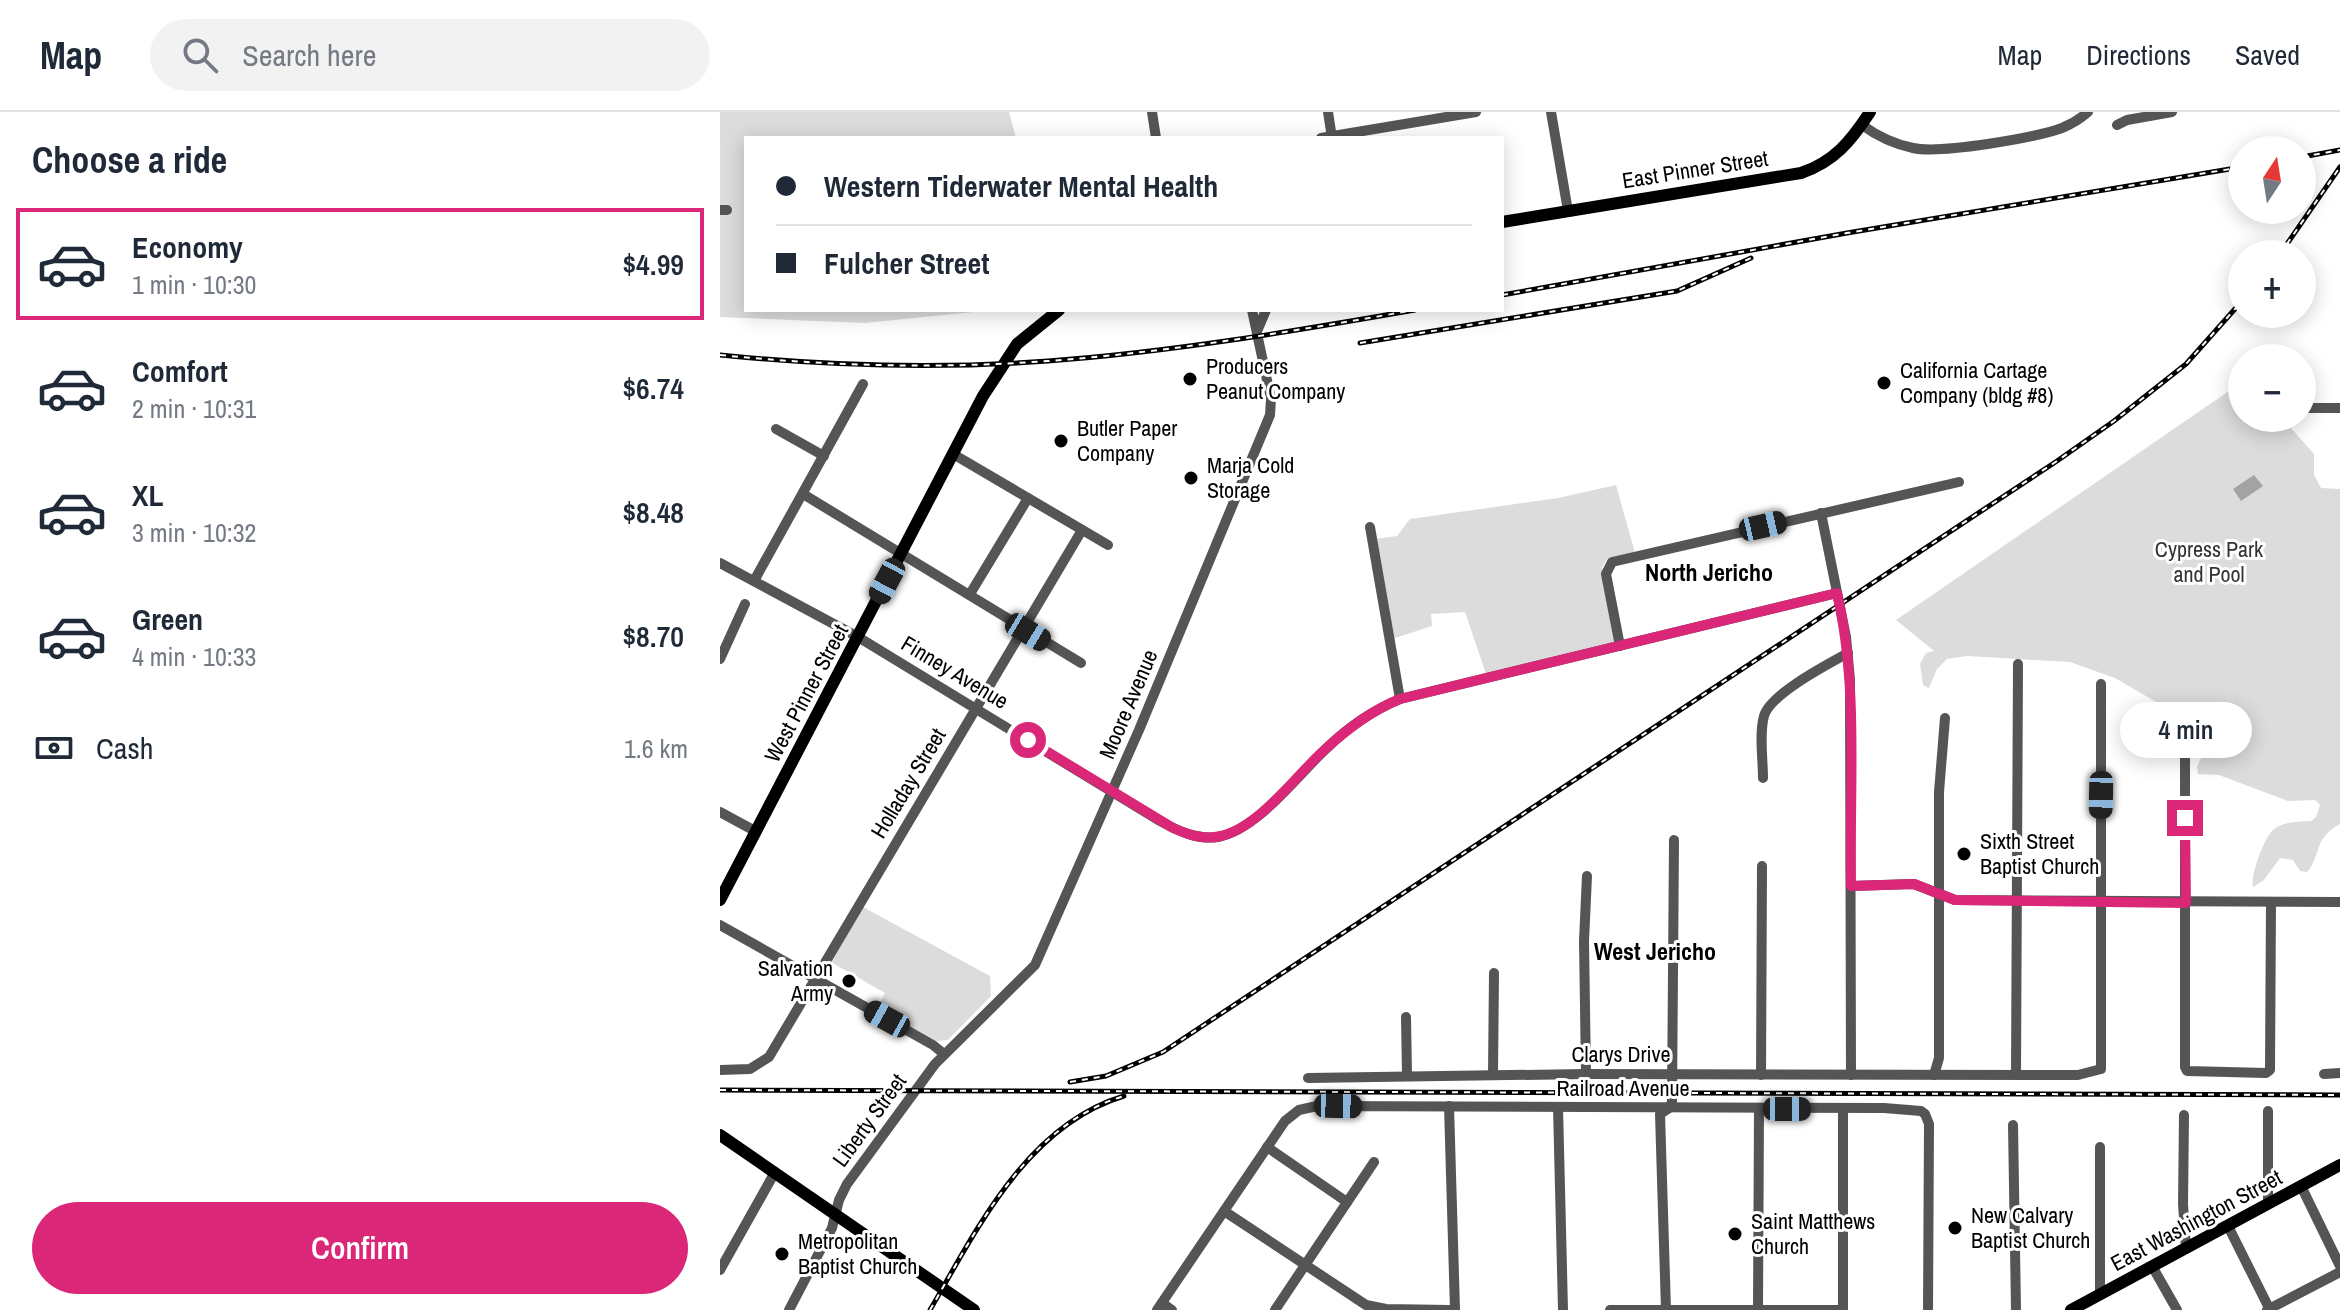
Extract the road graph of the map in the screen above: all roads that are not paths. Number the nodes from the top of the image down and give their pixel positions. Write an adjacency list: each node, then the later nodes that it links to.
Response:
1 (1152, 112): 10 (street)
2 (1328, 112): 11 (street)
3 (1476, 112): 12 (street)
4 (1551, 112): 13 (street)
5 (1870, 112): 8 (main road, East Pinner Street)
6 (2088, 112): 8 (street)
7 (2172, 112): 9 (street)
8 (1862, 125): 13 (main road, East Pinner Street)
9 (2117, 125)
10 (1156, 136)
11 (1328, 136)
12 (1334, 136)
13 (1568, 211): 14 (main road, East Pinner Street)
14 (1504, 222)
15 (1057, 312): 23 (main road, West Pinner Street)
16 (1252, 312): 18 (street, Moore Avenue)
17 (1265, 312): 18 (street)
18 (1257, 335): 51 (street, Moore Avenue)
19 (863, 384): 24 (street)
20 (2316, 408): 21 (street)
21 (2340, 408)
22 (776, 429): 24 (street)
23 (953, 454): 27 (street); 32 (main road, West Pinner Street)
24 (824, 456): 26 (street)
25 (1959, 482): 28 (street)
26 (803, 494): 32 (street); 34 (street)
27 (1028, 498): 30 (street); 36 (street)
28 (1821, 513): 35 (street); 40 (street)
29 (1370, 527): 46 (street)
30 (1082, 530): 31 (street); 38 (street, Holladay Street)
31 (1108, 545)
32 (902, 553): 36 (street); 39 (main road, West Pinner Street)
33 (720, 563): 34 (street, Finney Avenue)
34 (754, 581): 39 (street, Finney Avenue)
35 (1837, 593): 40 (street, Finney Avenue); 41 (street)
36 (970, 594): 38 (street)
37 (745, 604): 42 (street)
38 (1024, 627): 43 (street); 47 (street, Holladay Street)
39 (858, 637): 47 (street, Finney Avenue); 53 (main road, West Pinner Street)
40 (1620, 646): 46 (street, Finney Avenue)
41 (1848, 653): 50 (street); 57 (street)
42 (720, 659)
43 (1081, 663)
44 (2018, 664): 60 (street)
45 (2101, 684): 61 (street)
46 (1400, 699): 51 (street, Finney Avenue)
47 (976, 708): 51 (street, Finney Avenue); 67 (street, Holladay Street)
48 (1945, 718): 58 (street)
49 (2185, 737): 64 (street)
50 (1763, 778)
51 (1112, 792): 69 (street, Moore Avenue)
52 (720, 812): 53 (street)
53 (755, 831): 59 (main road, West Pinner Street)
54 (1674, 840): 75 (street)
55 (1762, 866): 78 (street)
56 (1587, 876): 74 (street)
57 (1851, 886): 58 (street); 79 (street)
58 (1940, 895): 60 (street); 80 (street)
59 (720, 900)
60 (2017, 901): 61 (street); 71 (street)
61 (2100, 902): 64 (street); 71 (street, Clarys Drive)
62 (2271, 902): 63 (street); 64 (street); 64 (street)
63 (2340, 902)
64 (2186, 903)
65 (720, 925): 67 (street)
66 (1494, 973): 73 (street)
67 (814, 978): 69 (street); 70 (street, Holladay Street)
68 (1406, 1017): 77 (street)
69 (944, 1054): 100 (street, Liberty Street)
70 (720, 1070)
71 (2016, 1073): 80 (street, Clarys Drive)
72 (2340, 1073): 76 (street)
73 (1493, 1074): 74 (street, Clarys Drive); 77 (street, Clarys Drive)
74 (1586, 1074): 75 (street, Clarys Drive)
75 (1672, 1074): 78 (street, Clarys Drive); 84 (street)
76 (2324, 1074)
77 (1407, 1075): 81 (street, Clarys Drive)
78 (1761, 1075): 79 (street, Clarys Drive)
79 (1851, 1075): 80 (street, Clarys Drive)
80 (1934, 1075)
81 (1308, 1078)
82 (1449, 1106): 83 (street, Railroad Avenue); 91 (street, Railroad Avenue); 115 (street)
83 (1558, 1107): 84 (street, Railroad Avenue); 116 (street)
84 (1669, 1108): 86 (street, Railroad Avenue); 118 (street)
85 (1843, 1108): 86 (street, Railroad Avenue); 120 (street); 121 (street, Railroad Avenue)
86 (1759, 1109): 119 (street)
87 (2268, 1111): 98 (street)
88 (2184, 1115): 102 (street)
89 (2013, 1125): 123 (street)
90 (720, 1135): 95 (main road)
91 (1267, 1147): 97 (street); 99 (street)
92 (2100, 1147): 107 (street)
93 (1374, 1162): 97 (street)
94 (2340, 1165): 96 (main road, East Washington Street)
95 (775, 1172): 100 (main road); 106 (street)
96 (2301, 1186): 98 (main road, East Washington Street); 105 (street)
97 (1347, 1202): 103 (street)
98 (2268, 1204): 101 (main road, East Washington Street)
99 (1224, 1211): 103 (street); 108 (street)
100 (836, 1215): 111 (street, Liberty Street); 112 (main road)
101 (2228, 1226): 102 (main road, East Washington Street); 127 (street)
102 (2186, 1248): 104 (main road, East Washington Street)
103 (1305, 1266): 109 (street); 114 (street)
104 (2152, 1266): 107 (main road, East Washington Street); 126 (street)
105 (2340, 1269): 127 (street)
106 (720, 1270)
107 (2100, 1295): 110 (main road, East Washington Street)
108 (1160, 1306): 113 (street)
109 (1358, 1306): 115 (street)
110 (2085, 1307): 125 (main road, East Washington Street)
111 (789, 1310)
112 (974, 1310)
113 (1172, 1310)
114 (1275, 1310)
115 (1452, 1310)
116 (1563, 1310)
117 (1610, 1310): 118 (street)
118 (1666, 1310): 119 (street)
119 (1758, 1310): 120 (street)
120 (1842, 1310)
121 (1928, 1310)
122 (2010, 1310): 123 (street)
123 (2016, 1310): 124 (street)
124 (2029, 1310)
125 (2071, 1310)
126 (2177, 1310)
127 (2269, 1310)

